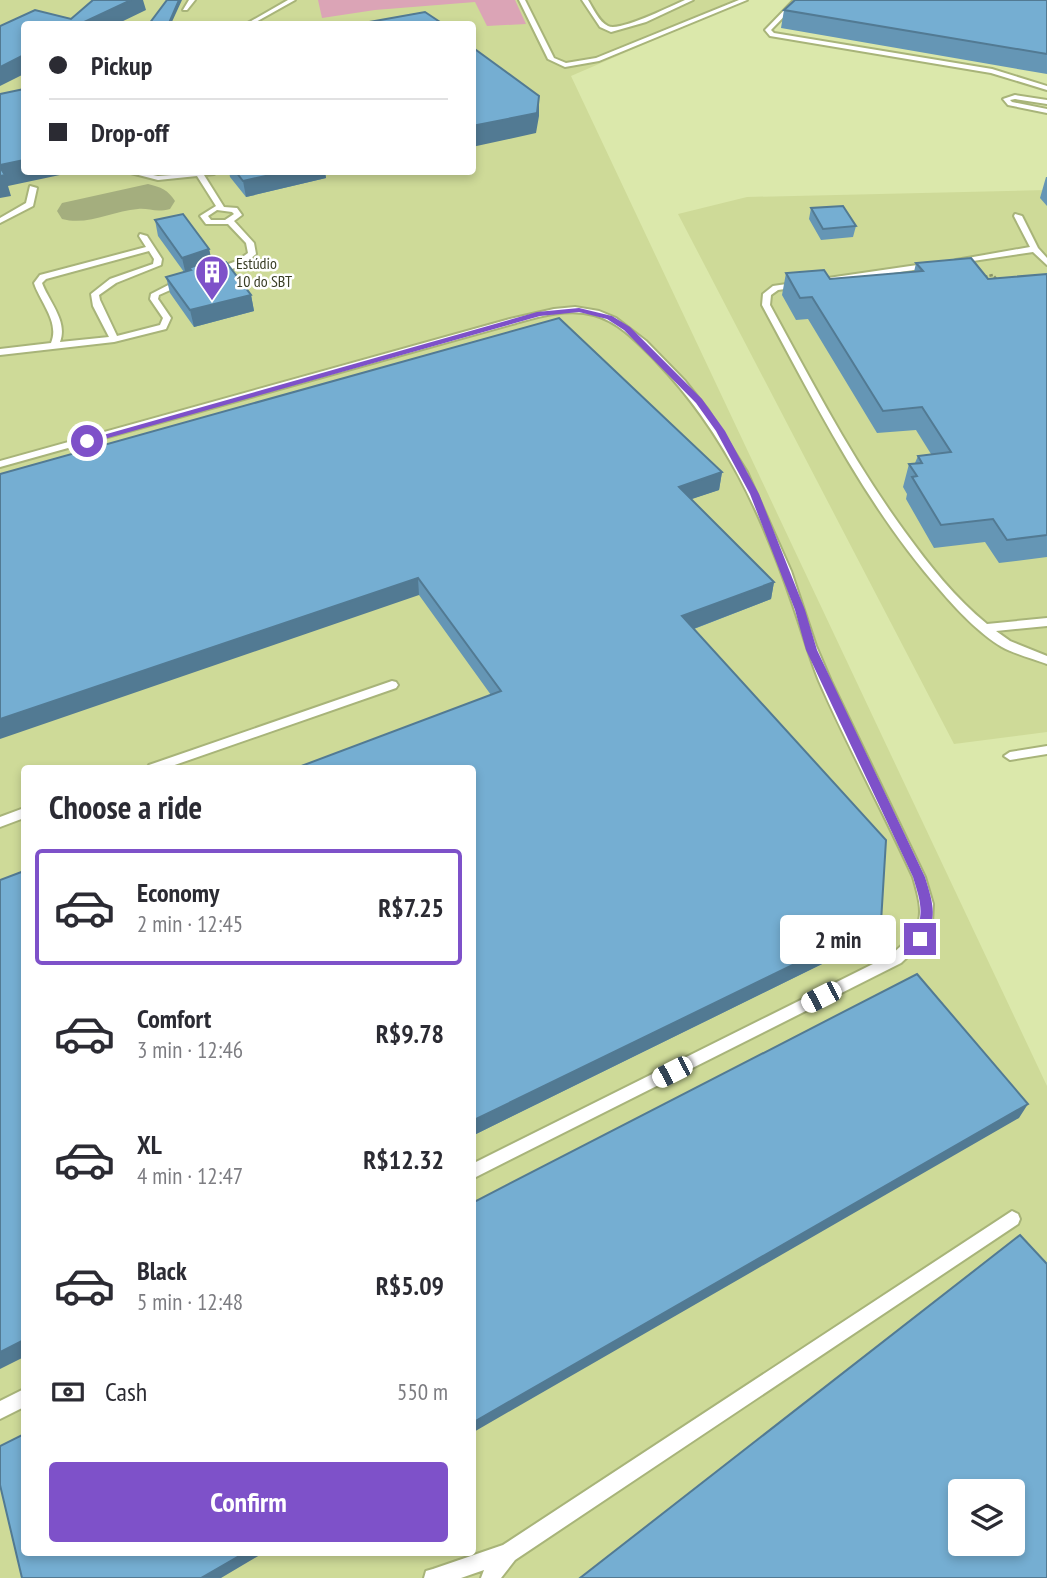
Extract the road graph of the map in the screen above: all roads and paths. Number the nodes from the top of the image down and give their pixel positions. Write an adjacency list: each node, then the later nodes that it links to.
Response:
1 (191, 0): 9 (lane)
2 (292, 0): 11 (lane)
3 (522, 0): 10 (lane)
4 (585, 0): 5 (lane)
5 (690, 0)
6 (797, 0): 12 (lane)
7 (717, 1): 10 (lane)
8 (740, 1): 10 (lane)
9 (185, 9)
10 (716, 11)
11 (254, 21)
12 (1047, 88)
13 (1047, 102): 14 (lane)
14 (1047, 111)
15 (144, 175): 16 (lane)
16 (182, 175)
17 (199, 175): 19 (lane)
18 (33, 188): 21 (lane)
19 (220, 208): 22 (lane); 22 (lane)
20 (1018, 216): 25 (lane)
21 (0, 221)
22 (230, 221): 28 (lane)
23 (143, 236): 24 (lane)
24 (151, 248): 32 (lane); 33 (lane)
25 (1035, 249): 26 (lane); 27 (lane)
26 (961, 261): 29 (lane); 37 (lane)
27 (1047, 263)
28 (204, 275)
29 (984, 276): 31 (path)
30 (192, 279): 32 (lane)
31 (1000, 285)
32 (114, 339): 33 (lane)
33 (54, 345): 34 (lane)
34 (0, 352)
35 (0, 464): 45 (lane)
36 (1047, 622): 37 (lane)
37 (984, 628): 38 (lane)
38 (1047, 660)
39 (392, 685): 42 (lane)
40 (1047, 750): 41 (lane)
41 (1010, 756)
42 (162, 765)
43 (21, 814): 44 (lane)
44 (0, 822)
45 (476, 1170)
46 (1012, 1219): 49 (lane)
47 (21, 1400): 48 (lane)
48 (0, 1410)
49 (508, 1553): 50 (lane); 51 (lane)
50 (433, 1578)
51 (490, 1578)

